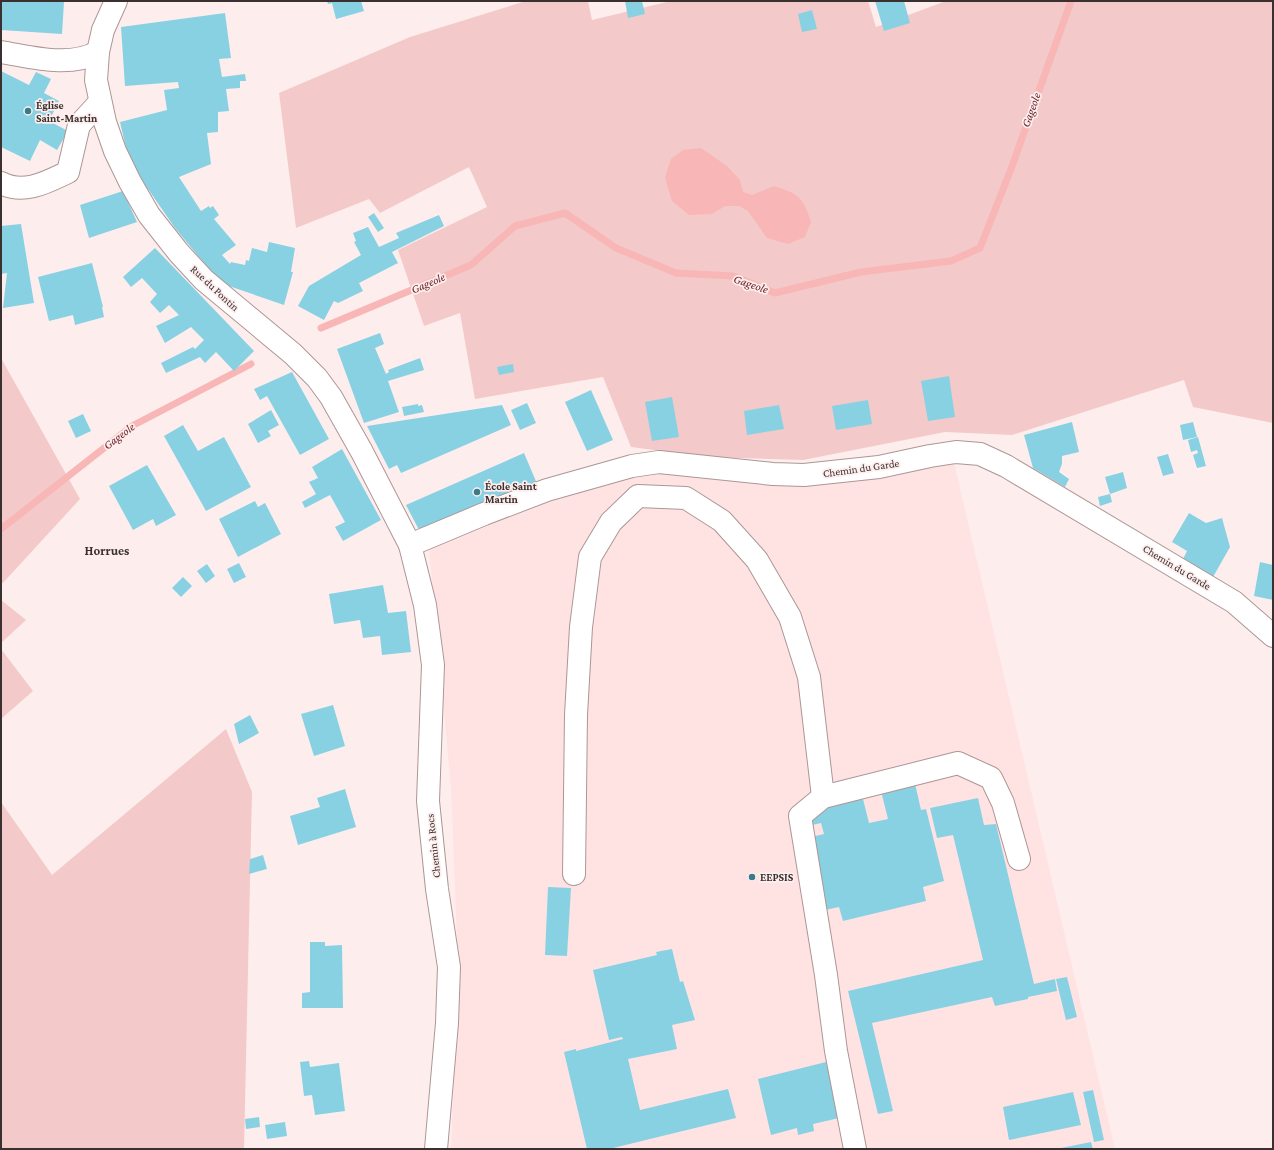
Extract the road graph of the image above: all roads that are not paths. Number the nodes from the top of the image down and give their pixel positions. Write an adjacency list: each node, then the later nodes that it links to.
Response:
1 (116, 1): 3 (street, Rue du Pontin)
2 (1, 52): 3 (street)
3 (98, 52): 4 (street, Rue du Pontin)
4 (100, 102): 5 (street); 6 (street, Rue du Pontin)
5 (1, 183)
6 (410, 545): 7 (street, Chemin du Garde); 11 (street, Chemin à Rocs)
7 (1273, 636)
8 (823, 797): 9 (street); 10 (street); 12 (street)
9 (1019, 859)
10 (574, 874)
11 (436, 1149)
12 (855, 1149)

